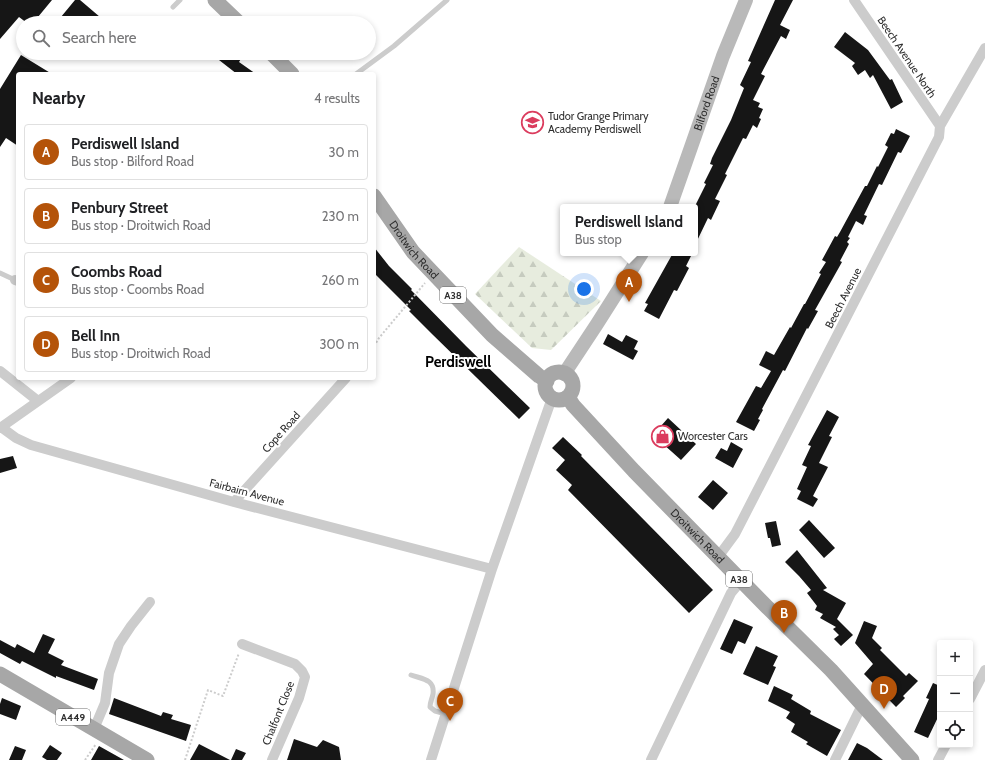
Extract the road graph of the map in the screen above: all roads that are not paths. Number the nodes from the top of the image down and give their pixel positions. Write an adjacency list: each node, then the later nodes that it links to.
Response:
1 (180, 0): 6 (lane)
2 (215, 0): 7 (main road)
3 (447, 0): 9 (lane)
4 (746, 0): 16 (main road, Bilford Road)
5 (854, 0): 14 (street, Beech Avenue North)
6 (173, 7)
7 (232, 16)
8 (985, 48): 14 (street, Beech Avenue)
9 (376, 59)
10 (278, 60): 12 (main road)
11 (375, 60): 13 (lane)
12 (290, 72)
13 (359, 72)
14 (940, 126): 30 (street, Beech Avenue)
15 (376, 199): 24 (main road, Droitwich Road / A38)
16 (671, 204)
17 (640, 256): 21 (main road)
18 (0, 273): 19 (lane)
19 (16, 281)
20 (0, 371): 27 (street)
21 (564, 374): 24 (main road); 25 (main road)
22 (68, 380): 27 (street)
23 (344, 380): 29 (street, Cope Road)
24 (547, 381): 26 (main road)
25 (568, 397): 26 (main road); 30 (main road, Droitwich Road / A38)
26 (552, 398): 31 (street)
27 (38, 401): 28 (street)
28 (1, 428): 29 (street, Fairbairn Avenue)
29 (234, 502): 31 (street, Fairbairn Avenue)
30 (718, 557): 32 (main road, Droitwich Road / A38)
31 (492, 569): 40 (street)
32 (741, 581): 39 (main road, Droitwich Road / A38); 46 (street)
33 (150, 602): 41 (street)
34 (242, 644): 44 (street, Chalfont Close)
35 (985, 670): 38 (street)
36 (0, 674): 41 (main road, A449)
37 (410, 675): 40 (lane)
38 (973, 693)
39 (862, 705): 47 (street); 48 (main road, Droitwich Road / A38)
40 (446, 714): 45 (street)
41 (98, 732): 43 (main road, A449)
42 (944, 748): 49 (street)
43 (147, 760)
44 (272, 760)
45 (431, 760)
46 (651, 760)
47 (835, 760)
48 (912, 760)
49 (938, 760)

